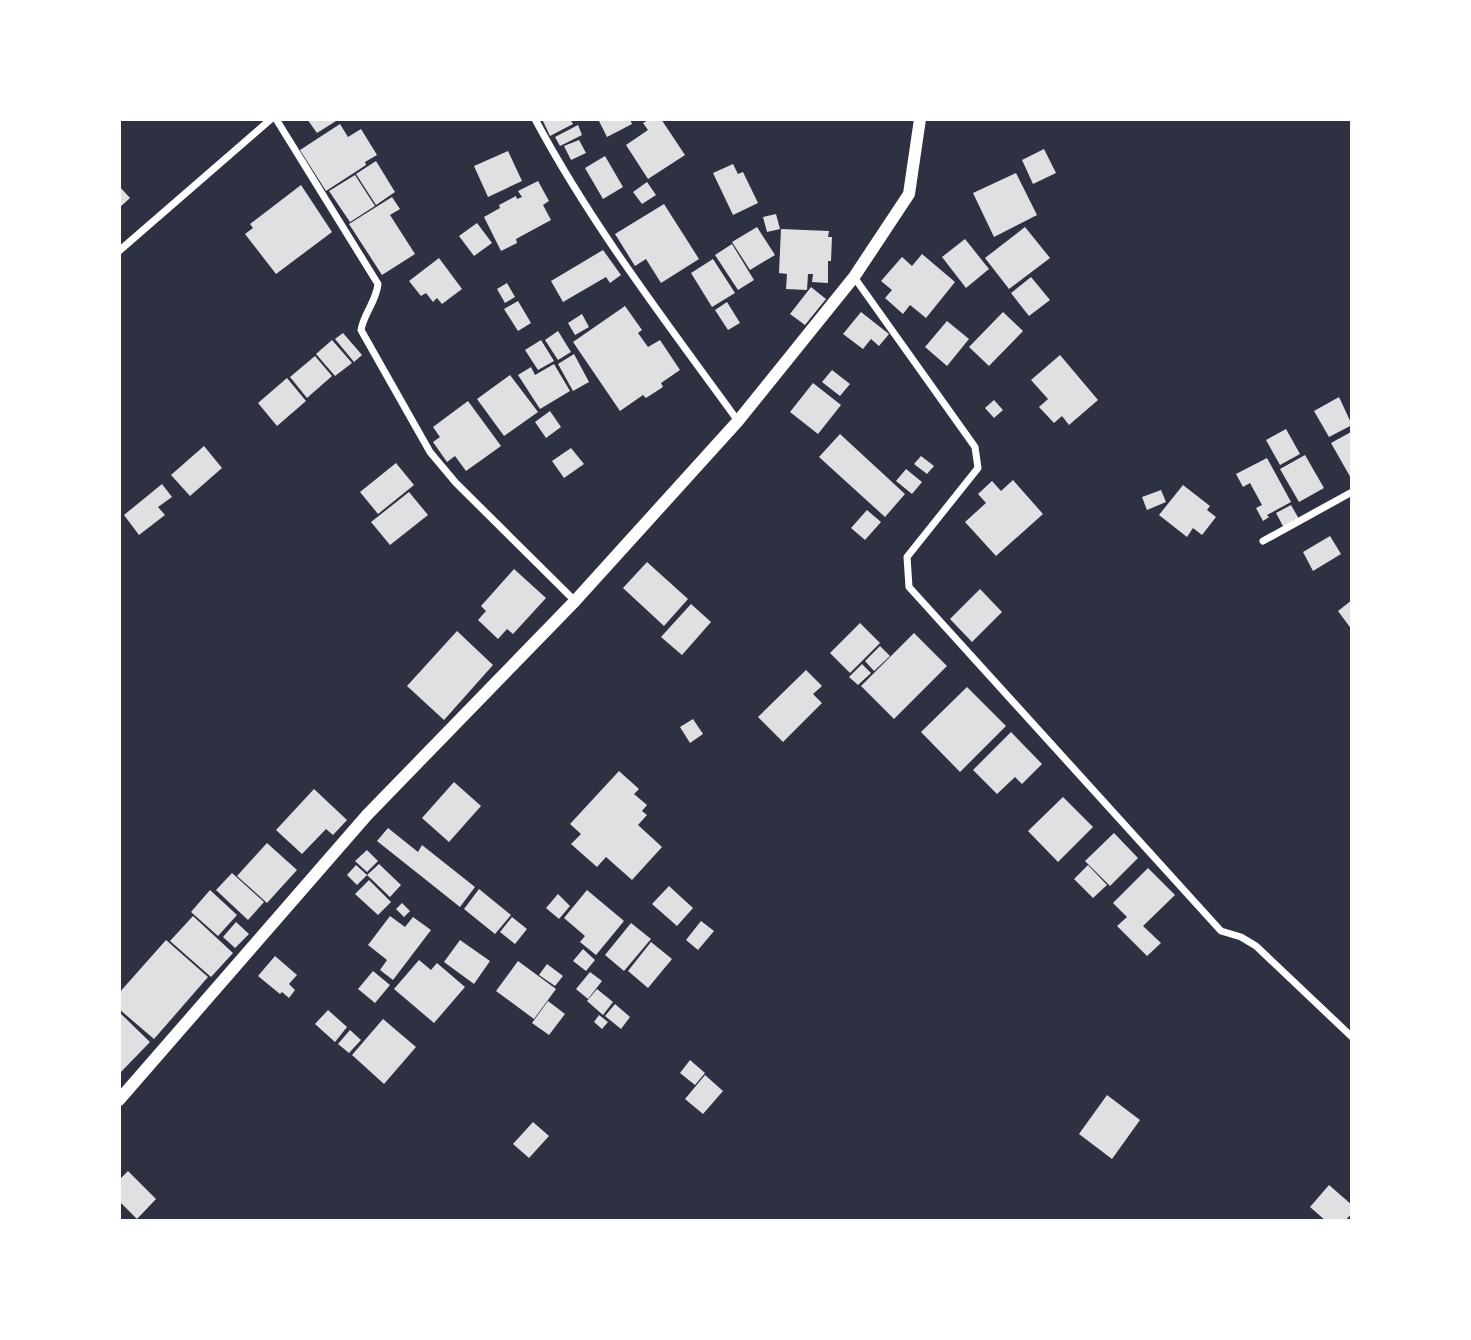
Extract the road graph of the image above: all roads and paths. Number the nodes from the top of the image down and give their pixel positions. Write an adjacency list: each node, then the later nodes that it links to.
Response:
1 (273, 119): 4 (street); 9 (street)
2 (536, 119): 6 (street)
3 (920, 119): 5 (street)
4 (119, 251)
5 (854, 277): 6 (street); 10 (street)
6 (738, 421): 9 (street)
7 (1352, 492): 8 (street)
8 (1263, 541)
9 (575, 601): 11 (street)
10 (1352, 1037)
11 (119, 1100)

